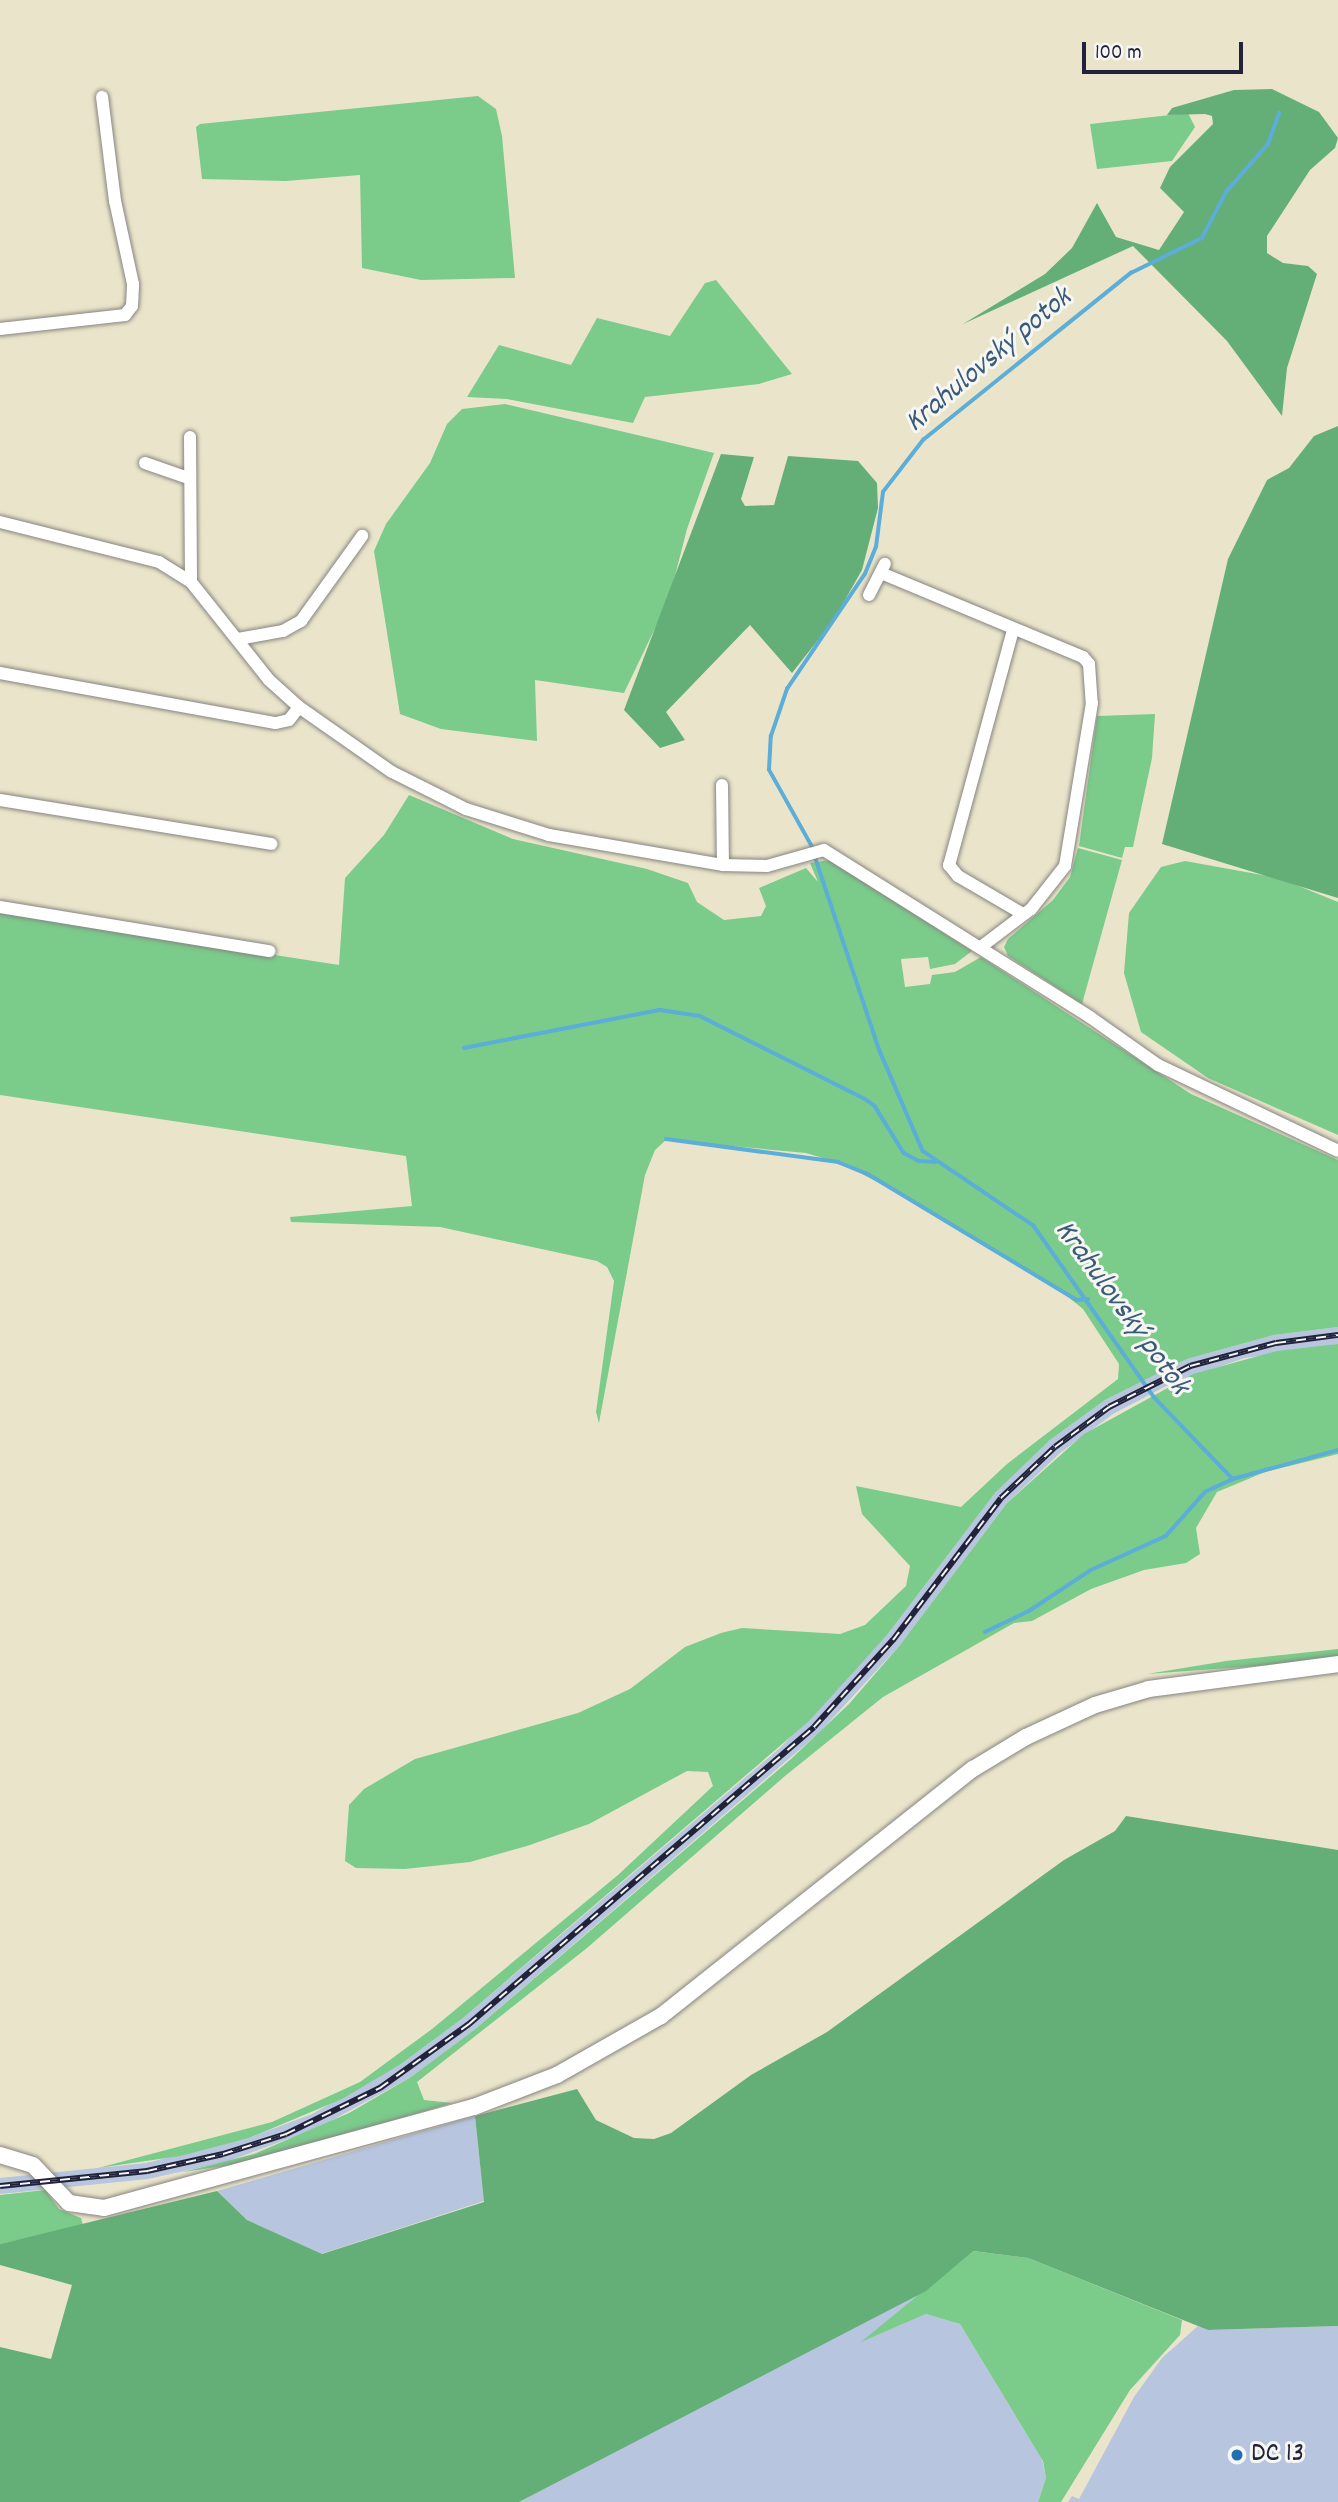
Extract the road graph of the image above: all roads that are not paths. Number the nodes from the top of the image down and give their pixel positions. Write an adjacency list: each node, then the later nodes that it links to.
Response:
1 (102, 97): 2 (street)
2 (0, 329)
3 (190, 437): 5 (street)
4 (145, 463): 5 (street)
5 (188, 478): 8 (street)
6 (0, 522): 8 (street)
7 (362, 536): 11 (street)
8 (191, 582): 11 (street)
9 (869, 595): 10 (street)
10 (1013, 630): 19 (street); 19 (street)
11 (238, 639): 13 (street)
12 (0, 673): 13 (street)
13 (299, 707): 17 (street)
14 (722, 785): 17 (street)
15 (0, 800): 16 (street)
16 (271, 844)
17 (723, 865): 20 (street)
18 (0, 907): 21 (street)
19 (1023, 914): 20 (street)
20 (981, 947): 22 (street)
21 (270, 951)
22 (1338, 1151)
23 (1338, 1664): 24 (street)
24 (0, 2155)

